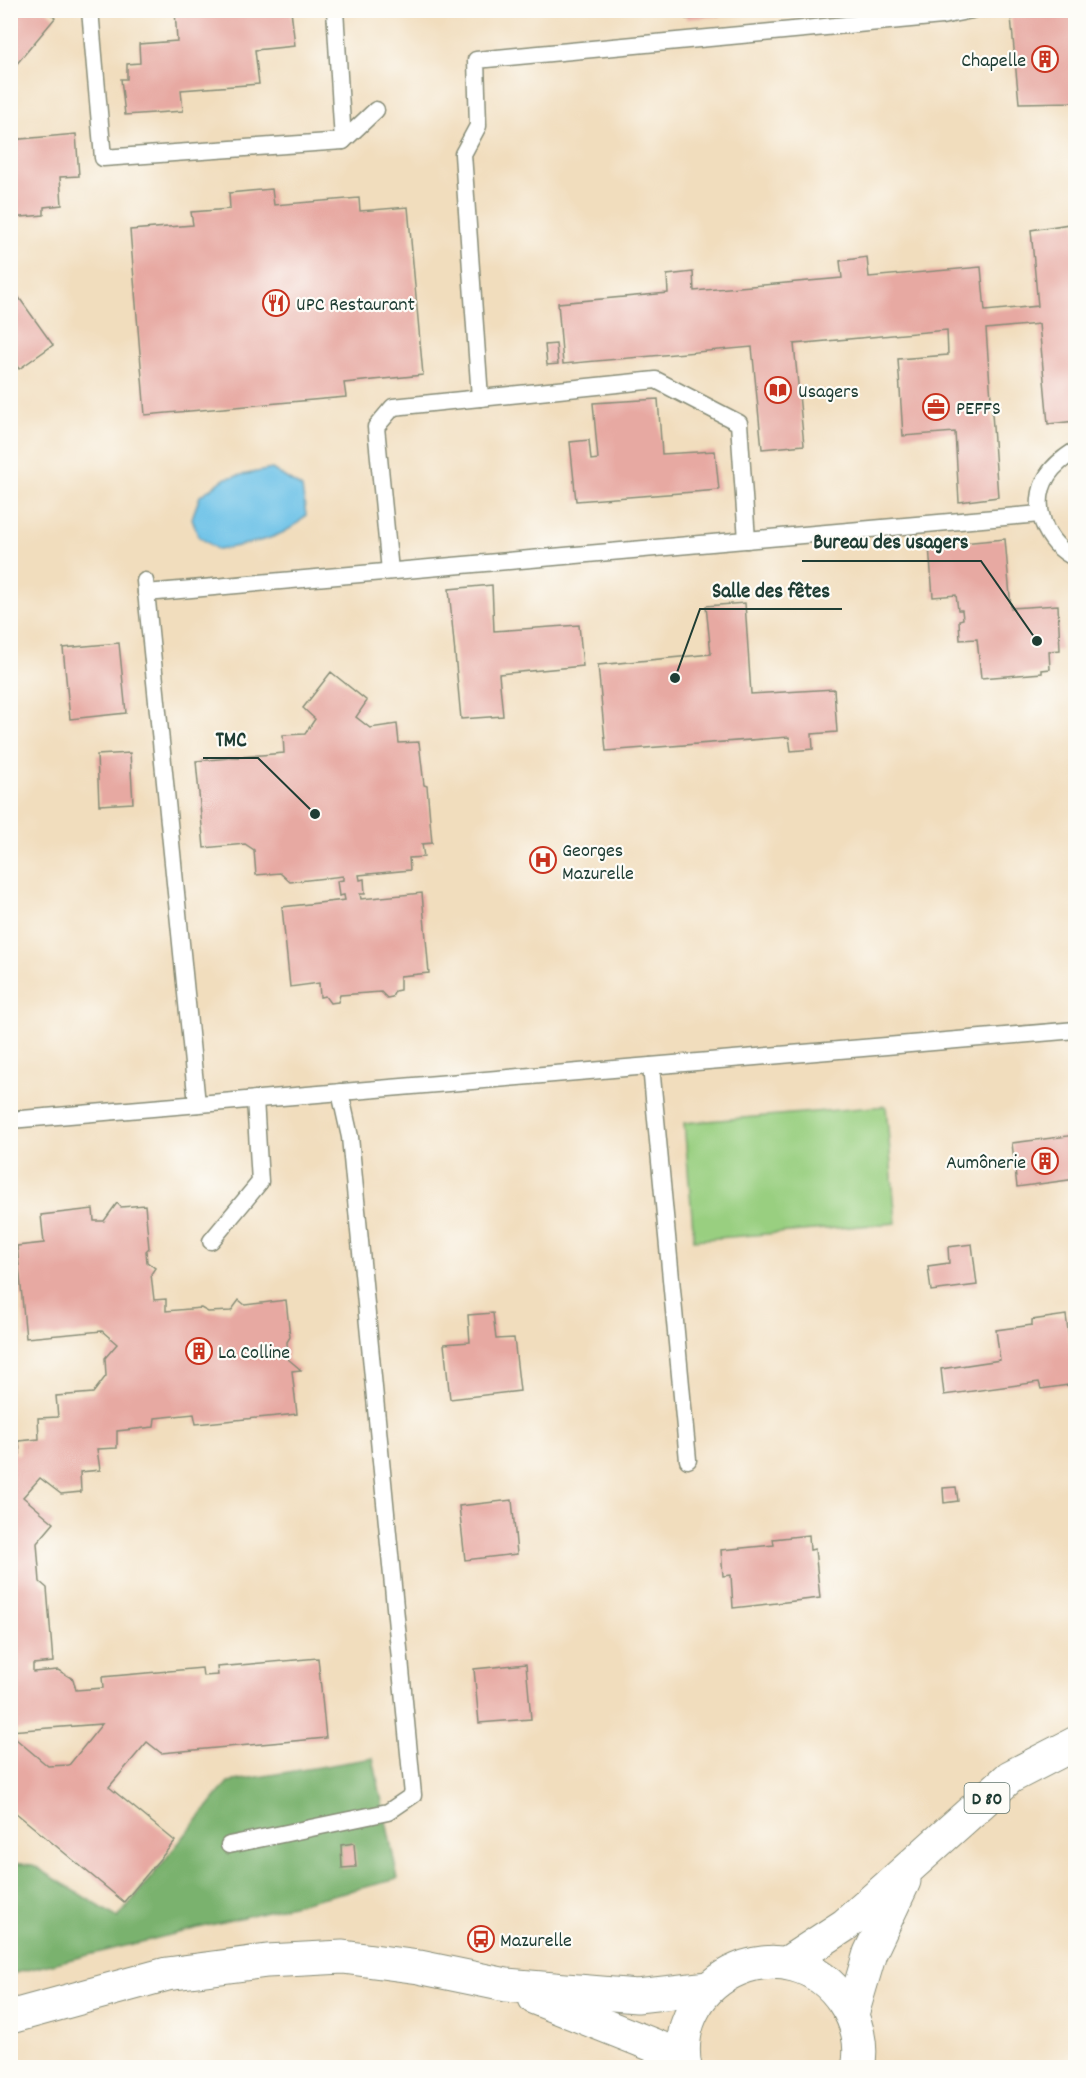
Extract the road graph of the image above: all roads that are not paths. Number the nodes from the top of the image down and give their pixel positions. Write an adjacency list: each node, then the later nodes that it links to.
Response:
1 (90, 10): 5 (lane)
2 (335, 10): 5 (lane)
3 (972, 10): 6 (lane)
4 (376, 110): 5 (lane)
5 (344, 141)
6 (480, 398): 9 (lane); 11 (lane)
7 (1076, 450): 8 (lane)
8 (1040, 514): 9 (lane); 10 (lane)
9 (747, 540): 11 (lane)
10 (1076, 558)
11 (390, 571): 16 (lane)
12 (1076, 1030): 13 (lane)
13 (651, 1066): 14 (lane); 19 (lane)
14 (340, 1092): 15 (lane); 21 (lane)
15 (255, 1099): 16 (lane); 18 (lane)
16 (197, 1104): 17 (lane)
17 (10, 1120)
18 (211, 1241)
19 (688, 1460)
20 (1076, 1743): 22 (main road, D 80)
21 (229, 1845)
22 (910, 1869): 23 (main road, D 80); 26 (main road, D 80)
23 (787, 1963): 25 (main road); 26 (main road)
24 (506, 1985): 25 (main road); 27 (main road); 28 (main road)
25 (709, 1988): 28 (main road)
26 (852, 2014): 29 (main road)
27 (10, 2017)
28 (684, 2062)
29 (858, 2067)

